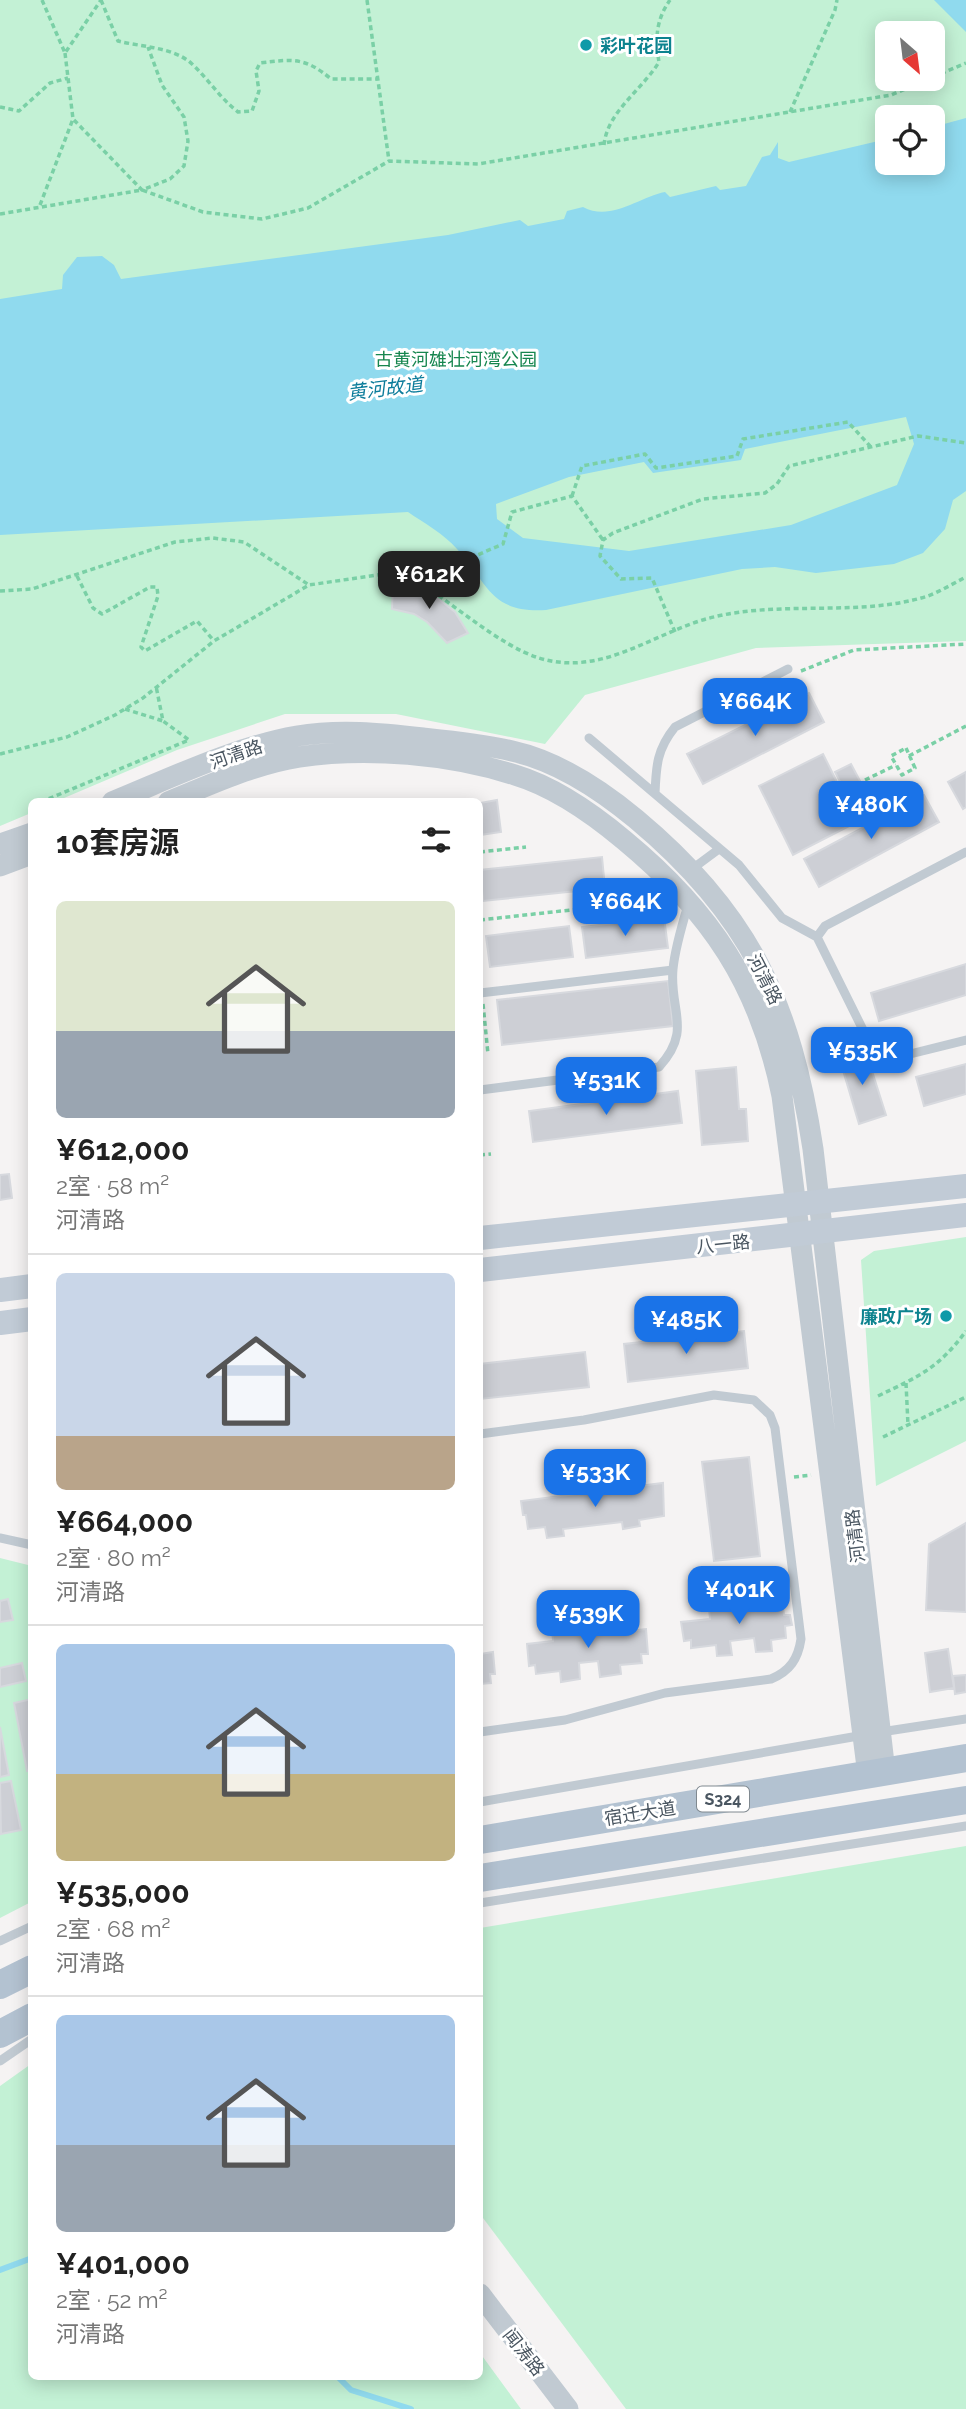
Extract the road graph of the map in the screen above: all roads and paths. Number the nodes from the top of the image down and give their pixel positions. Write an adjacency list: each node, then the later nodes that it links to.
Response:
1 (42, 0): 7 (path)
2 (101, 0): 6 (path); 7 (path)
3 (367, 0): 11 (path)
4 (670, 0): 16 (path)
5 (837, 0): 14 (path)
6 (148, 46): 11 (path); 18 (path)
7 (65, 53): 10 (path)
8 (966, 63): 9 (path)
9 (945, 72)
10 (68, 78): 13 (path); 15 (path)
11 (378, 79): 17 (path)
12 (900, 91): 14 (path)
13 (0, 107)
14 (790, 112): 16 (path)
15 (73, 119): 18 (path); 19 (path)
16 (604, 145): 17 (path)
17 (389, 161): 18 (path)
18 (142, 190): 19 (path)
19 (40, 205): 20 (path)
20 (0, 214)
21 (966, 443): 22 (path)
22 (870, 447): 23 (path); 24 (path)
23 (572, 496): 24 (path); 27 (path)
24 (603, 540): 30 (path)
25 (77, 575): 28 (path); 29 (path); 31 (path)
26 (966, 577): 30 (path)
27 (413, 578): 28 (path); 30 (path)
28 (309, 585): 31 (path)
29 (0, 591)
30 (675, 632)
31 (214, 641): 34 (path)
32 (966, 645): 33 (path)
33 (788, 668): 43 (lane)
34 (156, 686): 35 (path); 36 (path)
35 (124, 709): 36 (path); 39 (path)
36 (163, 722): 44 (path)
37 (966, 726): 40 (path)
38 (589, 738): 43 (lane)
39 (0, 754)
40 (909, 756): 41 (path); 41 (path)
41 (896, 765): 42 (path)
42 (865, 780)
43 (655, 794): 50 (lane)
44 (51, 798)
45 (122, 798): 55 (street, 河清路)
46 (178, 798): 56 (street, 河清路)
47 (28, 834): 48 (street)
48 (0, 844)
49 (526, 847): 51 (path)
50 (719, 849): 55 (lane); 59 (lane)
51 (483, 852)
52 (966, 852): 59 (lane)
53 (28, 856): 54 (street)
54 (0, 866)
55 (692, 869): 69 (street, 河清路)
56 (689, 900): 60 (lane); 69 (street, 河清路)
57 (607, 905): 58 (path)
58 (483, 920)
59 (817, 937): 63 (lane)
60 (673, 970): 61 (lane); 65 (lane)
61 (483, 993)
62 (483, 1010): 64 (path)
63 (966, 1040)
64 (488, 1054)
65 (483, 1090)
66 (491, 1154): 67 (path)
67 (483, 1155)
68 (966, 1186): 69 (main road, 八一路)
69 (808, 1204): 71 (street, 河清路); 72 (main road, 八一路)
70 (966, 1215): 71 (main road, 八一路)
71 (811, 1235): 73 (main road, 八一路); 89 (street, 河清路)
72 (483, 1238)
73 (483, 1270)
74 (28, 1286): 75 (main road)
75 (0, 1290)
76 (28, 1320): 77 (main road)
77 (0, 1323)
78 (966, 1331): 79 (path)
79 (906, 1383): 80 (path); 82 (path)
80 (878, 1396)
81 (966, 1397): 82 (path)
82 (908, 1425): 84 (path)
83 (483, 1434): 88 (lane)
84 (883, 1437)
85 (0, 1538): 86 (lane)
86 (28, 1544)
87 (966, 1719): 89 (lane)
88 (483, 1732)
89 (872, 1734): 91 (street, 河清路); 93 (lane)
90 (966, 1758): 91 (main road, 宿迁大道 / S324)
91 (876, 1773): 95 (main road, 宿迁大道 / S324)
92 (966, 1800): 96 (main road, S324)
93 (483, 1801)
94 (966, 1826): 97 (lane)
95 (483, 1839)
96 (483, 1878)
97 (483, 1903)
98 (28, 1928): 99 (lane)
99 (0, 1941)
100 (28, 1971): 101 (main road)
101 (0, 1986)
102 (28, 2019): 103 (main road)
103 (0, 2034)
104 (28, 2042): 105 (lane)
105 (0, 2061)
106 (483, 2298): 107 (street, 闻涛路)
107 (568, 2409)

